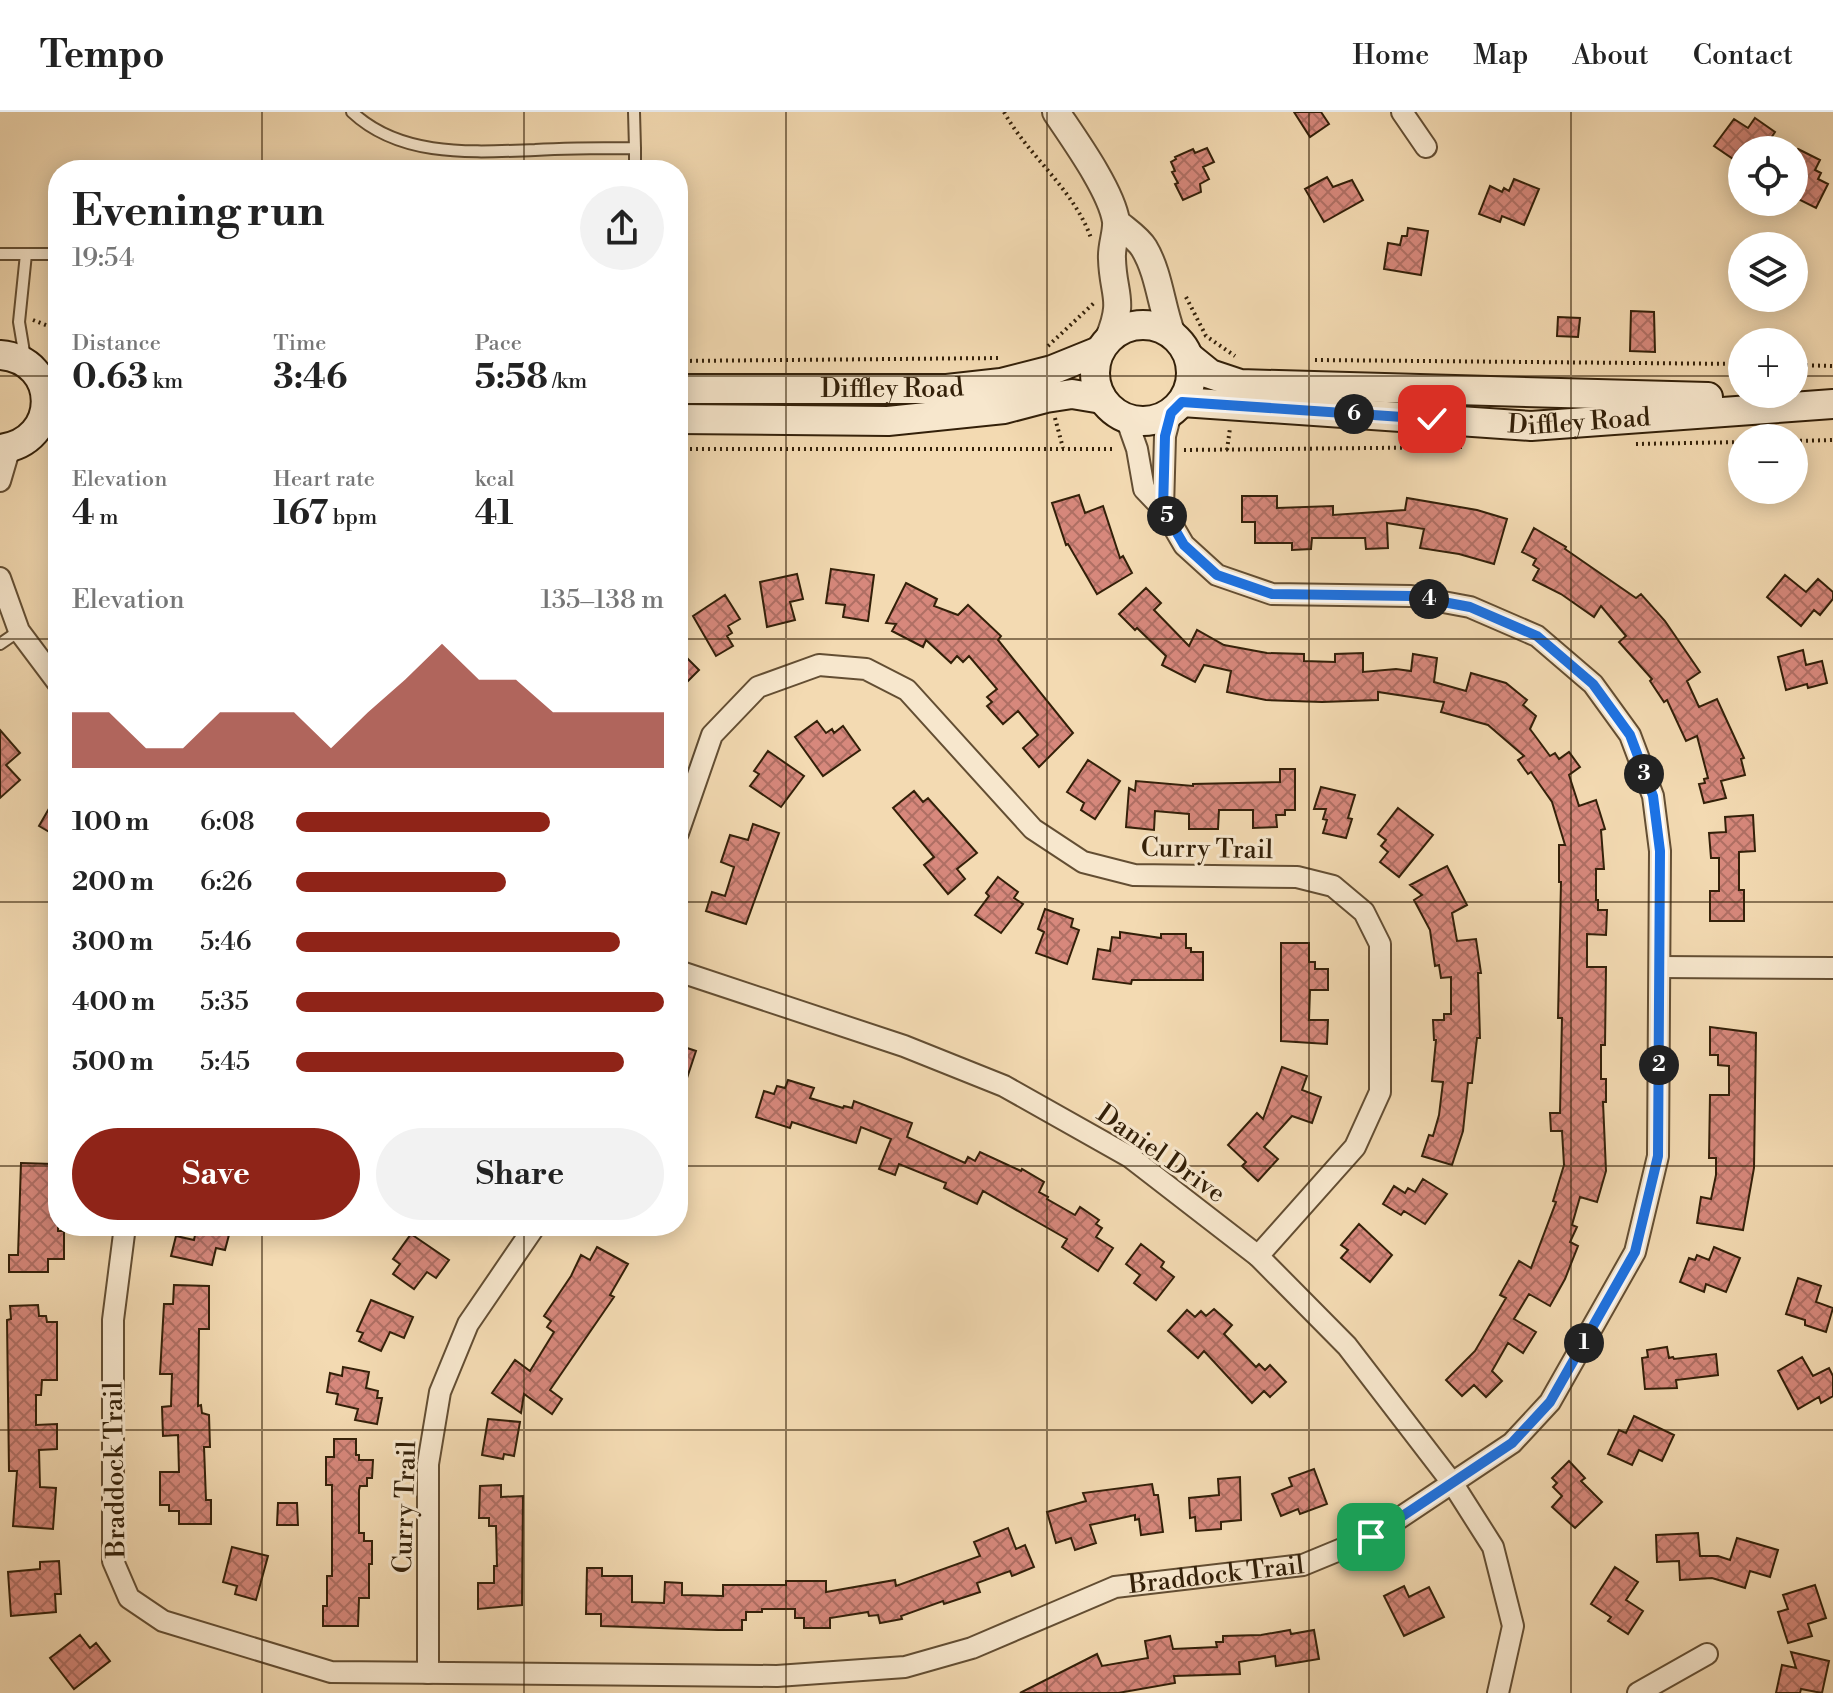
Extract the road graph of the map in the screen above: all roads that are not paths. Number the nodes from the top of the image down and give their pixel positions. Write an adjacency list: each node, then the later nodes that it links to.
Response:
1 (352, 112): 6 (lane)
2 (634, 112): 6 (lane)
3 (1056, 112): 8 (street)
4 (1402, 112): 5 (street)
5 (1426, 147)
6 (635, 148): 7 (lane)
7 (635, 160)
8 (1116, 222): 12 (street); 13 (street)
9 (0, 254): 10 (lane)
10 (26, 254): 11 (lane); 15 (lane)
11 (48, 254)
12 (1171, 332): 13 (main road); 14 (main road)
13 (1104, 344): 16 (main road, Diffley Road); 17 (main road)
14 (1189, 357): 18 (main road, Diffley Road); 19 (main road)
15 (31, 371): 22 (main road)
16 (688, 389)
17 (1102, 399): 20 (main road); 21 (main road, Diffley Road)
18 (1833, 402): 19 (main road, Diffley Road)
19 (1176, 407): 20 (main road); 25 (street)
20 (1126, 418): 25 (street, Braddock Trail)
21 (688, 419)
22 (46, 428): 23 (main road)
23 (5, 448): 24 (street)
24 (0, 481)
25 (1163, 509): 31 (street, Braddock Trail)
26 (0, 577): 27 (street)
27 (19, 631): 28 (lane); 29 (street)
28 (0, 644)
29 (48, 670)
30 (688, 804): 36 (street, Curry Trail)
31 (1660, 967): 32 (street); 37 (street, Braddock Trail)
32 (1833, 968)
33 (688, 974): 36 (street, Daniel Drive)
34 (124, 1236): 39 (street, Braddock Trail)
35 (528, 1236): 39 (street, Curry Trail)
36 (1258, 1256): 37 (street, Daniel Drive)
37 (1453, 1484): 40 (street, Braddock Trail); 41 (street, Daniel Drive)
38 (1707, 1654): 42 (street)
39 (428, 1673): 40 (street, Braddock Trail)
40 (777, 1684)
41 (1501, 1692)
42 (1638, 1693)

